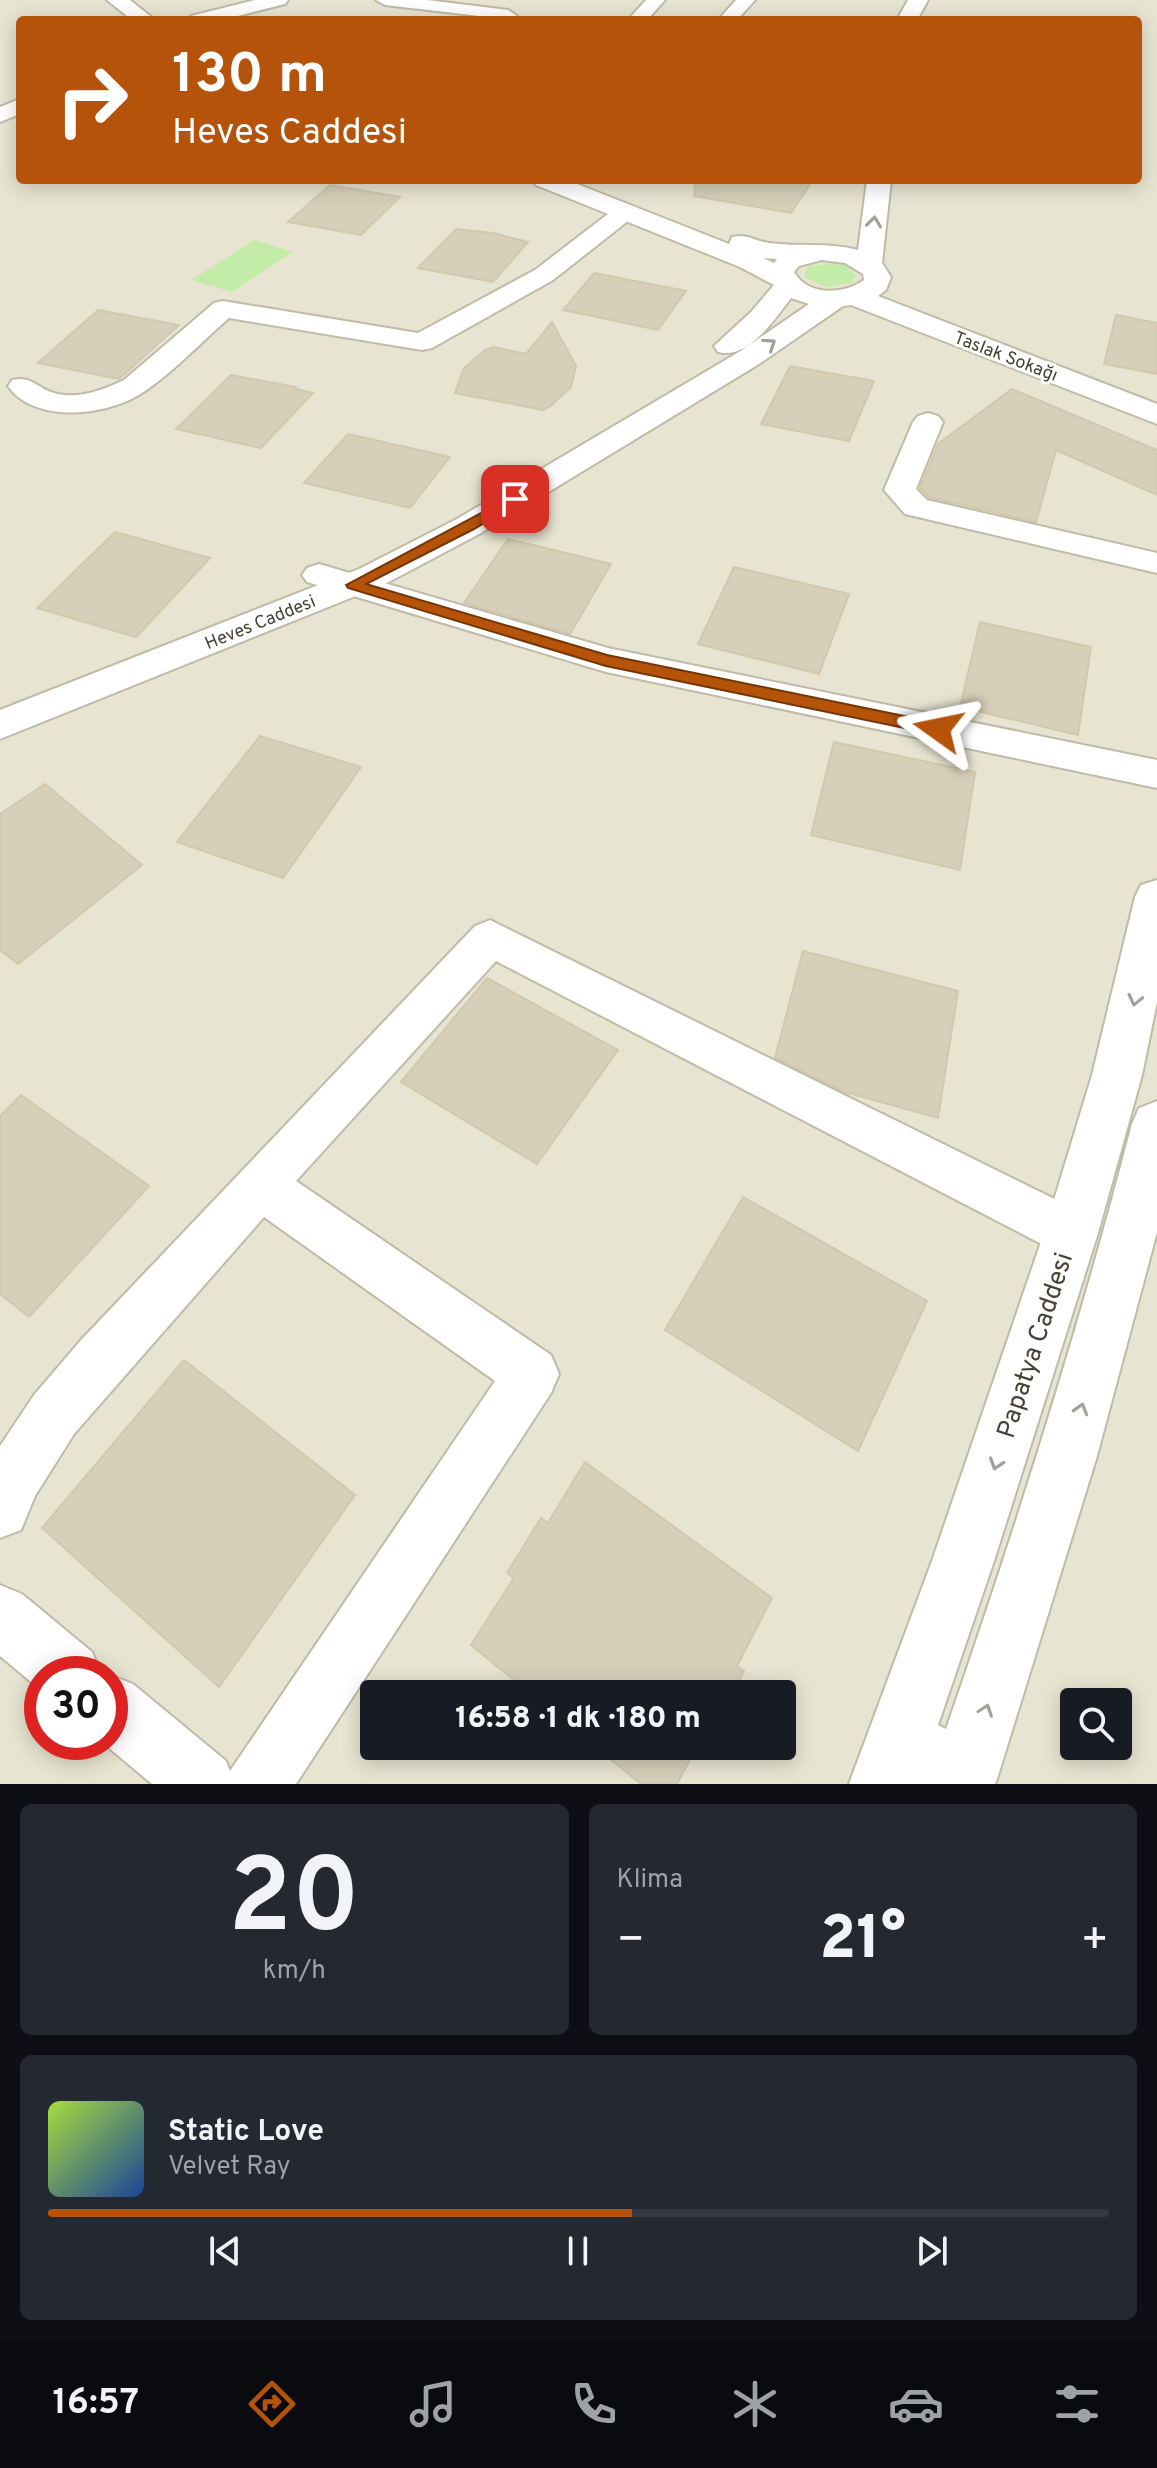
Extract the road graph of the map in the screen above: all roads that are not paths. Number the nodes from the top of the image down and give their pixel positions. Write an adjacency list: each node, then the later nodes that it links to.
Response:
1 (278, 0): 8 (street)
2 (385, 0): 10 (street)
3 (656, 0): 11 (street)
4 (746, 0): 12 (street)
5 (303, 2): 9 (street)
6 (107, 9): 7 (street)
7 (131, 16)
8 (214, 16)
9 (252, 16)
10 (508, 16)
11 (641, 16)
12 (731, 16)
13 (555, 184): 16 (street)
14 (591, 184): 18 (street)
15 (878, 184): 20 (street, one-way to 15)
16 (625, 212): 19 (street); 21 (street)
17 (846, 231): 18 (street)
18 (815, 253): 19 (street, Heves Caddesi); 20 (street)
19 (786, 282): 20 (street); 26 (street, Heves Caddesi)
20 (858, 287): 22 (street, Taslak Sokağı); 23 (street, Taslak Sokağı); 27 (street, Heves Caddesi, one-way to 20)
21 (22, 386)
22 (1157, 402)
23 (1157, 415)
24 (928, 422): 25 (street)
25 (1157, 563)
26 (319, 575): 27 (street); 28 (street, Heves Caddesi)
27 (353, 585): 29 (street, Heves Caddesi); 30 (street)
28 (0, 704)
29 (0, 725)
30 (1157, 774)
31 (1157, 897): 34 (street, Papatya Caddesi, one-way to 34)
32 (1157, 1124): 40 (street, one-way to 32)
33 (260, 1185): 34 (street); 35 (street); 42 (street)
34 (1071, 1233): 39 (street, Papatya Caddesi, one-way to 39)
35 (0, 1509)
36 (0, 1616): 37 (street)
37 (48, 1656)
38 (128, 1722): 41 (street)
39 (891, 1762): 40 (street)
40 (965, 1782)
41 (203, 1784)
42 (258, 1784)

